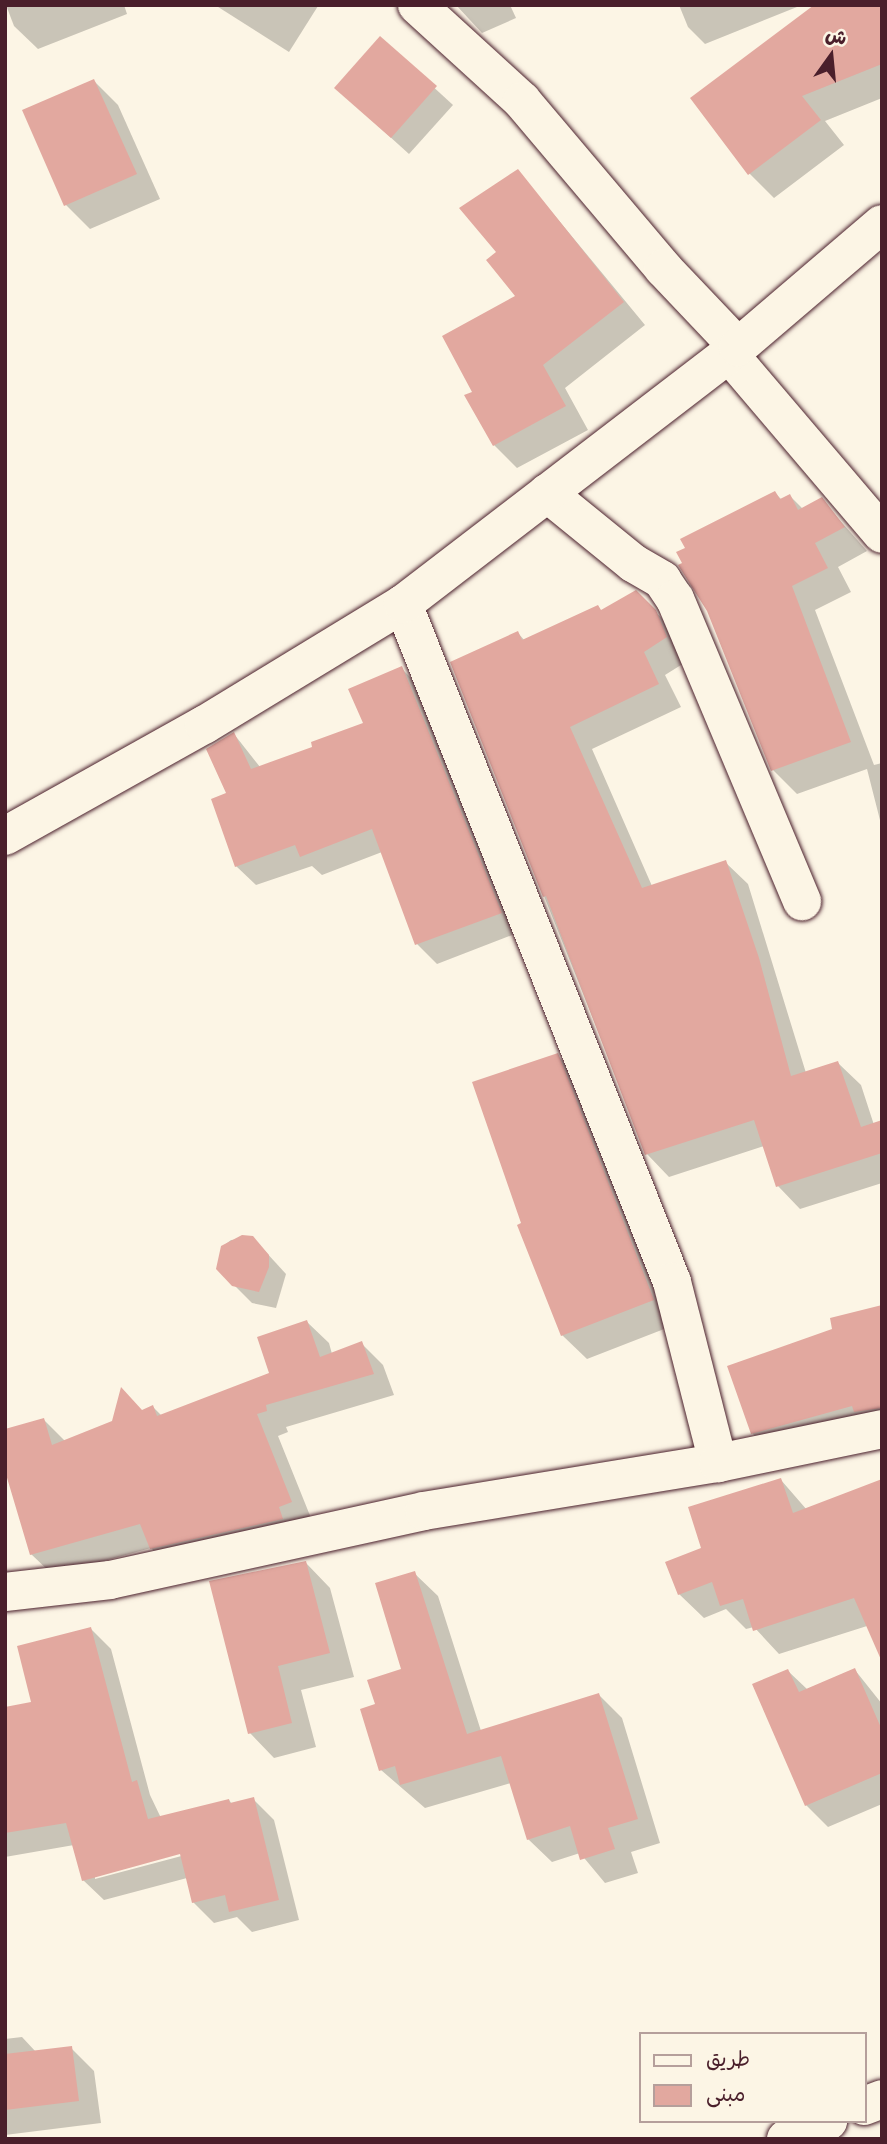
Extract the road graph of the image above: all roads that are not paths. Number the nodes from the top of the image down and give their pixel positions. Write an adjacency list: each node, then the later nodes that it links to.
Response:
1 (416, 5): 3 (street)
2 (882, 224): 3 (street)
3 (733, 350): 4 (street); 5 (street)
4 (547, 493): 6 (street); 8 (street)
5 (882, 534)
6 (403, 604): 7 (street); 10 (street)
7 (5, 836)
8 (802, 901)
9 (882, 1429): 10 (street)
10 (718, 1464): 11 (street)
11 (5, 1592)
12 (823, 2123): 13 (street)
13 (786, 2139)

